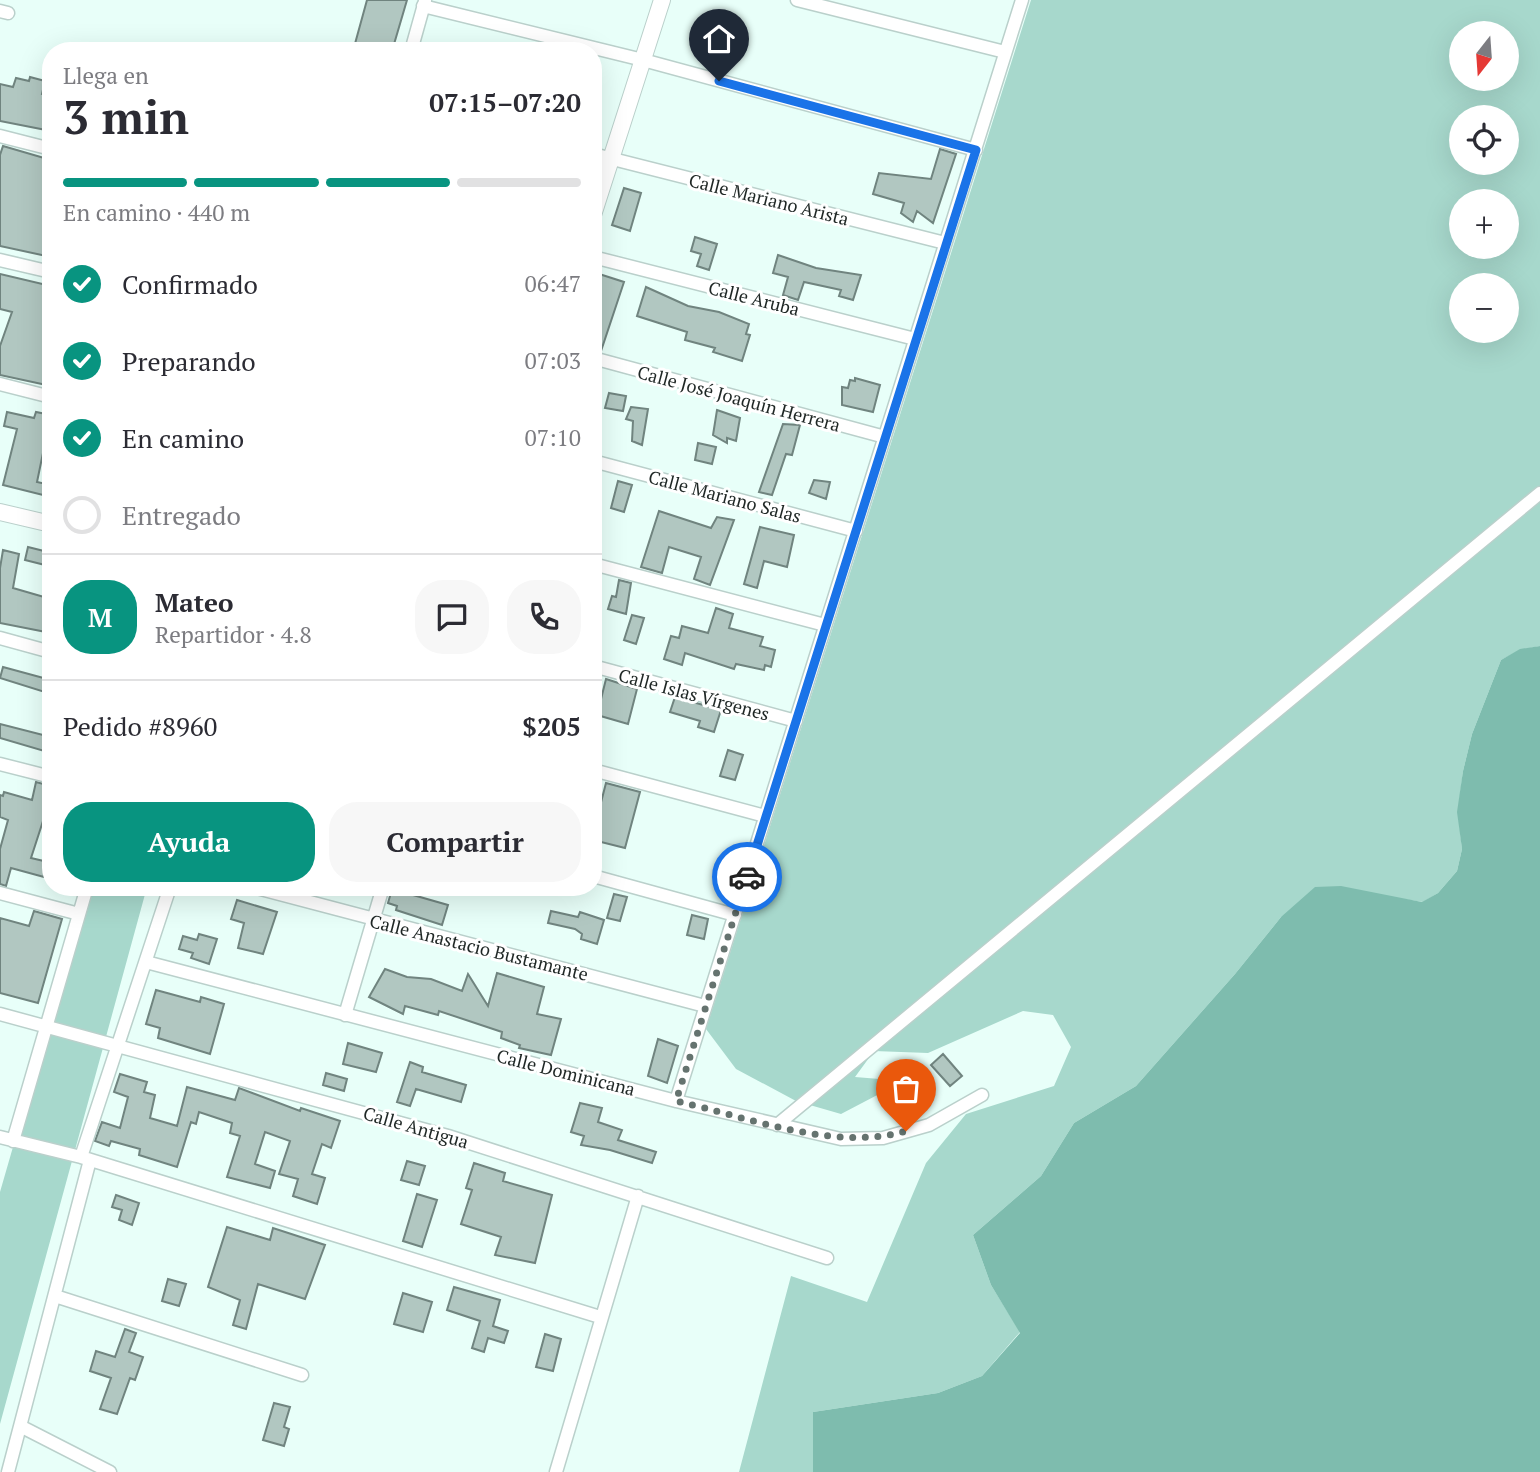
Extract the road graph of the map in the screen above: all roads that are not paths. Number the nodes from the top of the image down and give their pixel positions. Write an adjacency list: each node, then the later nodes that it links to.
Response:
1 (662, 0): 9 (street)
2 (797, 0): 8 (street)
3 (1022, 0): 8 (street)
4 (424, 3): 5 (street); 6 (street)
5 (413, 42)
6 (574, 42)
7 (602, 49): 9 (street)
8 (1005, 52): 12 (street)
9 (643, 60): 12 (street); 14 (street)
10 (0, 136): 11 (street)
11 (42, 147)
12 (976, 150): 16 (street)
13 (602, 156): 14 (street, Calle Mariano Arista)
14 (612, 159): 15 (street); 16 (street, Calle Mariano Arista)
15 (602, 188)
16 (945, 243): 20 (street)
17 (602, 259): 20 (street, Calle Aruba)
18 (0, 260): 19 (street)
19 (42, 270)
20 (915, 339): 24 (street)
21 (602, 360): 24 (street, Calle José Joaquín Herrera)
22 (0, 384): 23 (street)
23 (42, 395)
24 (885, 437): 29 (street)
25 (602, 463): 29 (street, Calle Mariano Salas)
26 (1540, 493): 57 (street)
27 (0, 512): 28 (street)
28 (42, 522)
29 (856, 531): 31 (street)
30 (602, 566): 31 (street)
31 (825, 625): 35 (street)
32 (0, 638): 33 (street)
33 (42, 650)
34 (602, 668): 35 (street, Calle Islas Vírgenes)
35 (796, 721): 39 (street)
36 (0, 764): 38 (street)
37 (602, 772): 39 (street)
38 (42, 775)
39 (765, 816): 47 (street)
40 (602, 878): 47 (street)
41 (0, 892): 46 (street)
42 (84, 896): 46 (street)
43 (167, 896): 49 (street)
44 (285, 896): 48 (street, Calle Anastacio Bustamante)
45 (380, 896): 48 (street)
46 (79, 914): 53 (street)
47 (735, 915): 50 (street)
48 (372, 920): 50 (street, Calle Anastacio Bustamante); 52 (street)
49 (146, 962): 52 (street, Calle Dominicana); 54 (street)
50 (705, 1006): 56 (street)
51 (0, 1014): 53 (street, Calle Antigua)
52 (345, 1015): 56 (street, Calle Dominicana)
53 (47, 1025): 54 (street, Calle Antigua); 58 (street)
54 (121, 1044): 59 (street); 60 (street, Calle Antigua)
55 (982, 1095): 57 (street, Calle Dominicana)
56 (676, 1101): 57 (street, Calle Dominicana)
57 (777, 1125)
58 (6, 1139): 59 (street)
59 (86, 1159): 62 (street); 63 (street)
60 (638, 1196): 61 (street, Calle Antigua); 63 (street)
61 (827, 1258)
62 (55, 1296): 64 (street); 65 (street)
63 (600, 1318): 68 (street)
64 (302, 1375)
65 (22, 1427): 66 (street); 67 (street)
66 (8, 1472)
67 (110, 1472)
68 (556, 1472)

